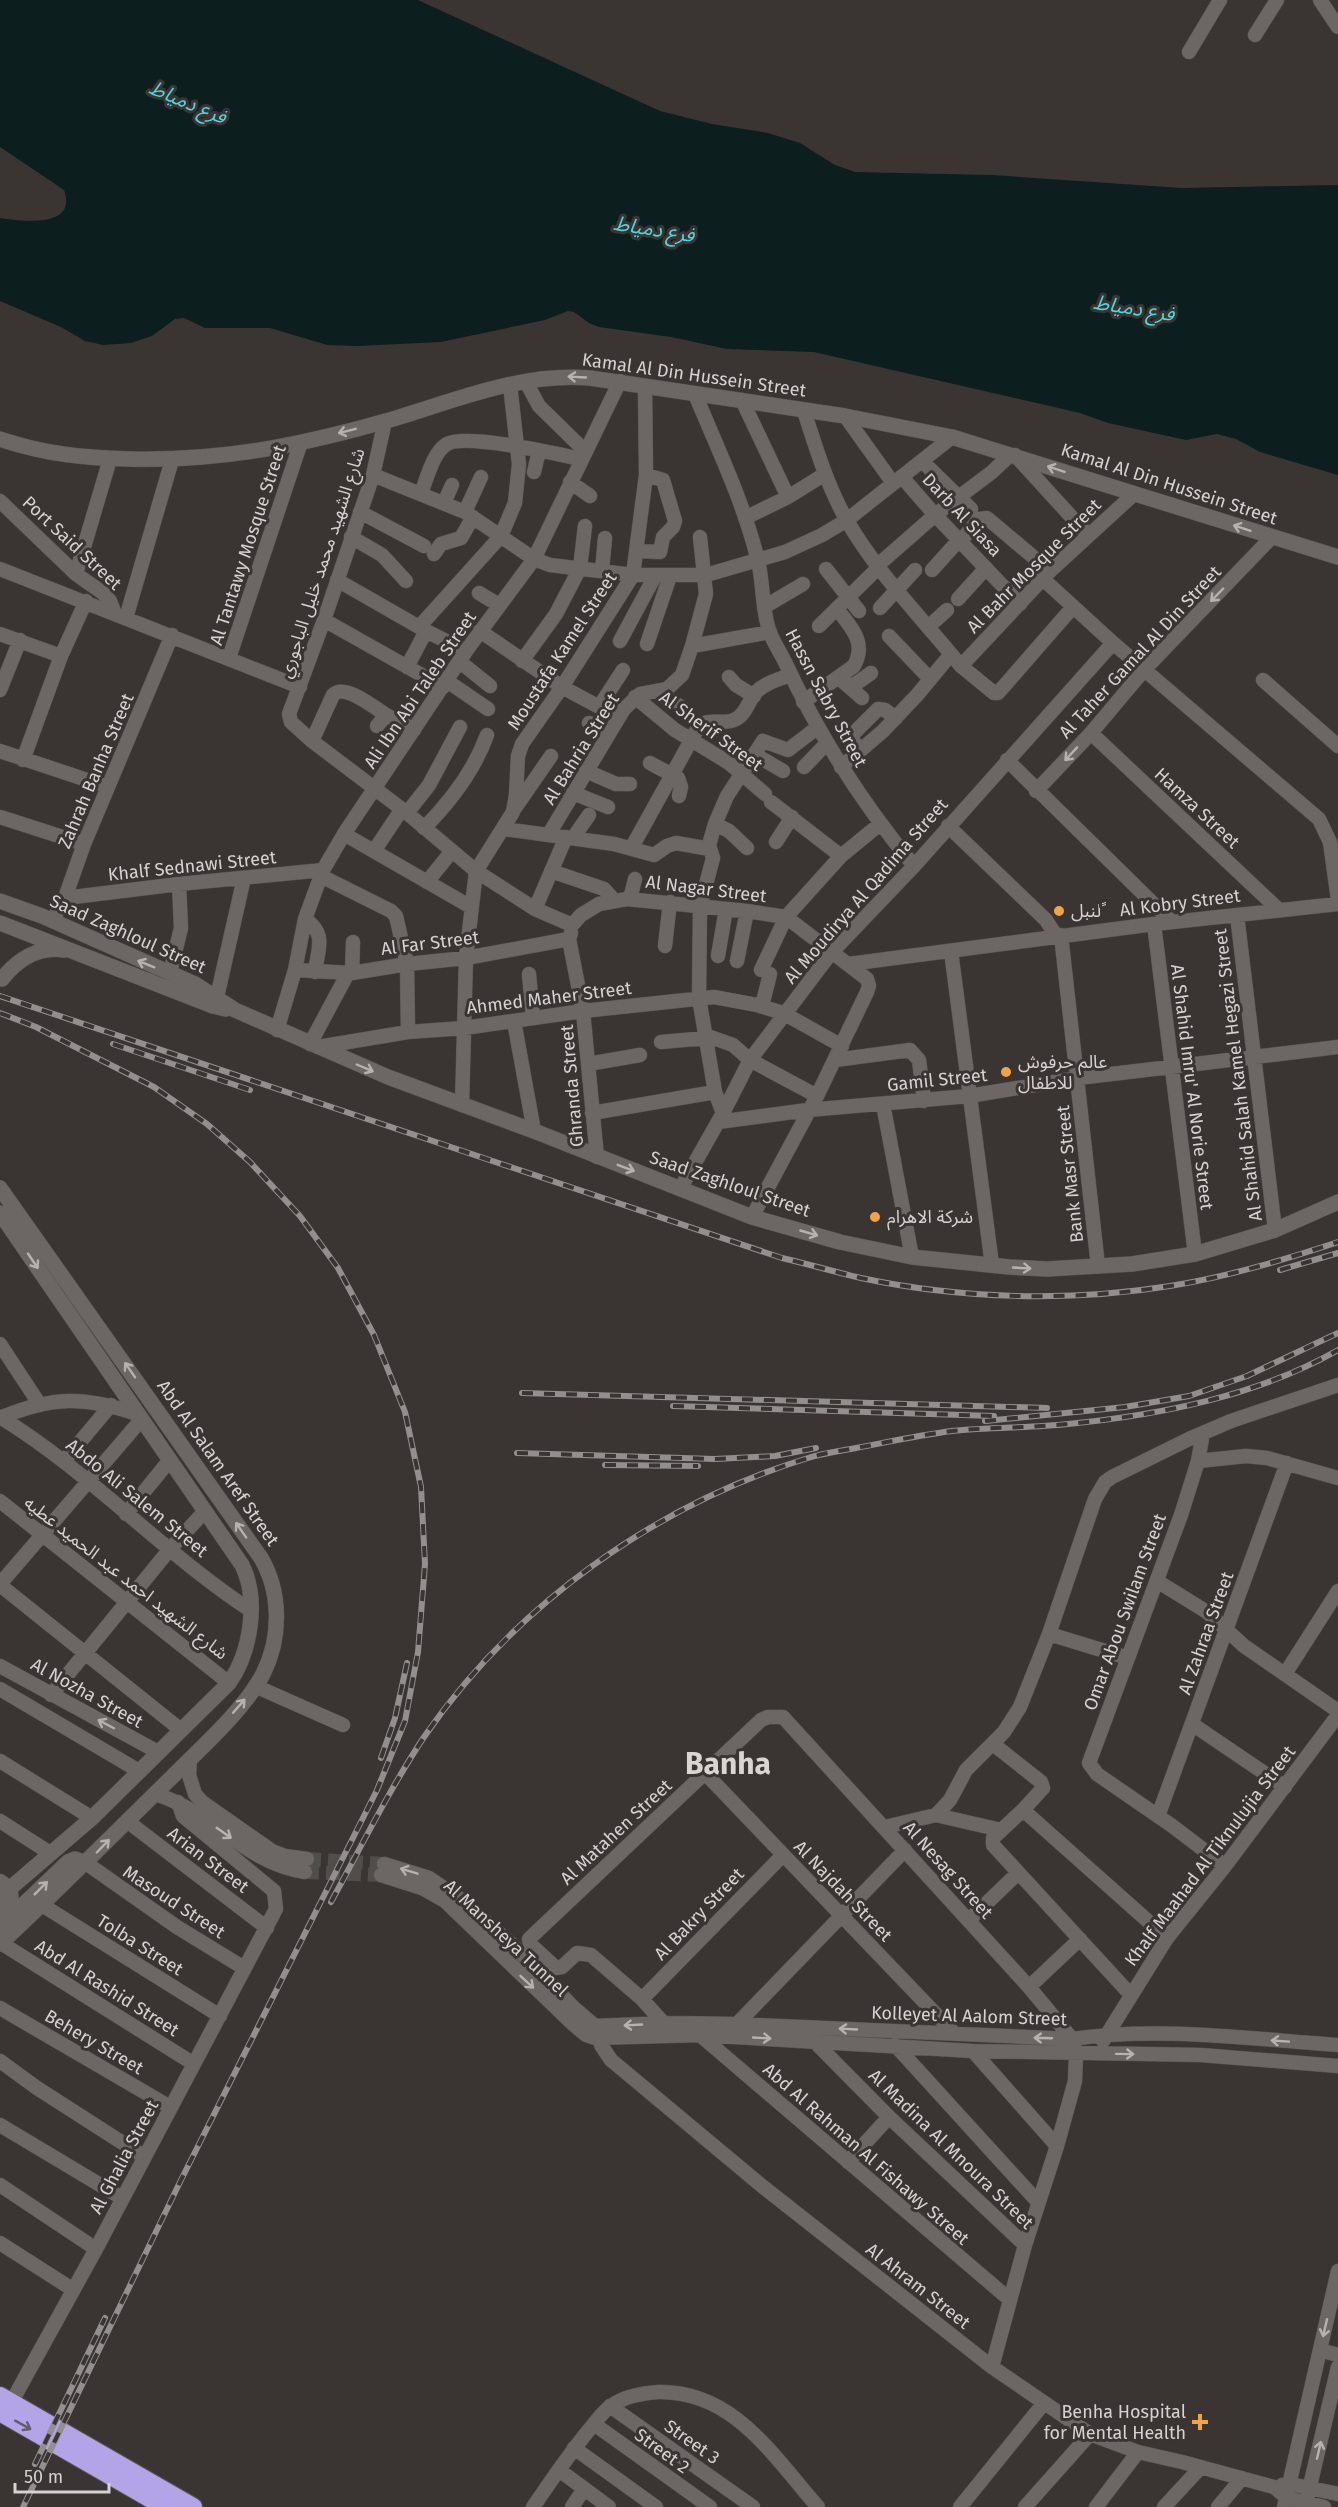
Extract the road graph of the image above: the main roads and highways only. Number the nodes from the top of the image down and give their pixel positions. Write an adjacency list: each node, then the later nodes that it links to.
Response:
1 (0, 439): 2 (main road, Kamal Al Din Hussein Street, one-way to 1)
2 (1338, 557)
3 (0, 901): 7 (main road, Saad Zaghloul Street, one-way to 3)
4 (0, 923): 5 (main road, Saad Zaghloul Street)
5 (74, 952): 6 (main road); 7 (main road, Saad Zaghloul Street)
6 (2, 979)
7 (215, 1002): 9 (main road, Saad Zaghloul Street, one-way to 9)
8 (0, 1188): 11 (main road, Abd Al Salam Aref Street, one-way to 8)
9 (1338, 1202)
10 (0, 1213): 12 (main road, one-way to 12)
11 (144, 1390): 12 (main road); 13 (main road, Abd Al Salam Aref Street)
12 (126, 1398): 14 (main road)
13 (167, 1424): 14 (main road); 16 (main road, Abd Al Salam Aref Street, one-way to 13)
14 (152, 1436): 15 (main road)
15 (250, 1616): 16 (main road); 17 (main road)
16 (276, 1625): 18 (main road, Abd Al Salam Aref Street)
17 (243, 1659): 18 (main road); 20 (main road)
18 (259, 1679): 19 (main road, Abd Al Salam Aref Street, one-way to 18)
19 (86, 1863): 22 (main road, Abd Al Salam Aref Street); 22 (main road, one-way to 19)
20 (3, 1889): 21 (main road)
21 (0, 1912)
22 (0, 1938)
23 (4, 2404): 24 (highway)
24 (180, 2505)

